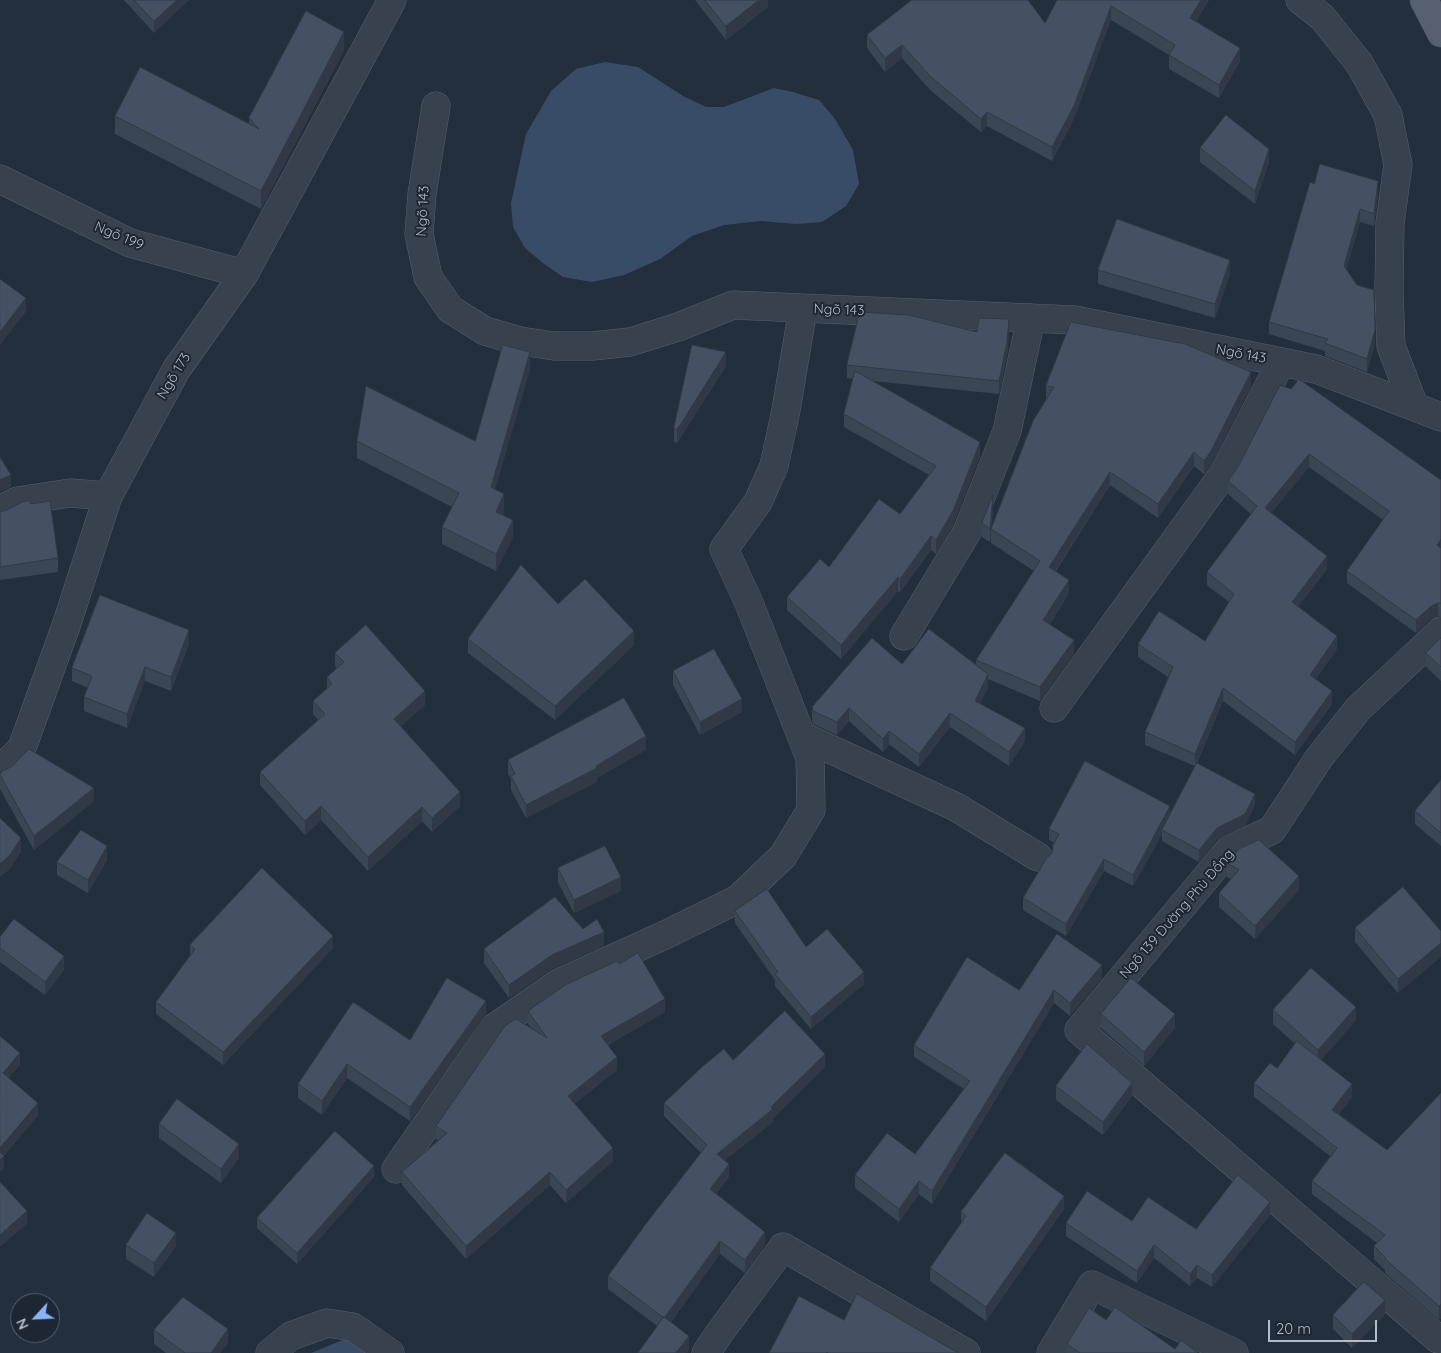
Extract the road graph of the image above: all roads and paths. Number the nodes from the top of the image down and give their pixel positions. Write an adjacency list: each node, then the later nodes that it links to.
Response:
1 (392, 0): 7 (street, Ngõ 173)
2 (1300, 0): 11 (street)
3 (1424, 0): 4 (main road)
4 (1441, 32)
5 (436, 106): 8 (street, Ngõ 143)
6 (0, 178): 7 (street, Ngõ 199)
7 (244, 274): 12 (street, Ngõ 173)
8 (803, 309): 9 (street, Ngõ 143); 17 (street)
9 (1031, 318): 10 (street, Ngõ 143); 15 (street)
10 (1281, 362): 11 (street, Ngõ 143); 16 (street)
11 (1433, 414)
12 (108, 496): 13 (street); 18 (street, Ngõ 173)
13 (0, 510)
14 (1441, 631): 21 (street, Ngõ 139 Đường Phù Đổng)
15 (904, 636)
16 (1054, 708)
17 (802, 736): 19 (street); 20 (street)
18 (0, 770)
19 (1038, 857)
20 (396, 1169)
21 (1435, 1343)
22 (270, 1353): 23 (street)
23 (390, 1353)
24 (706, 1353): 25 (street)
25 (966, 1353)
26 (1051, 1353): 27 (street)
27 (1234, 1353)

